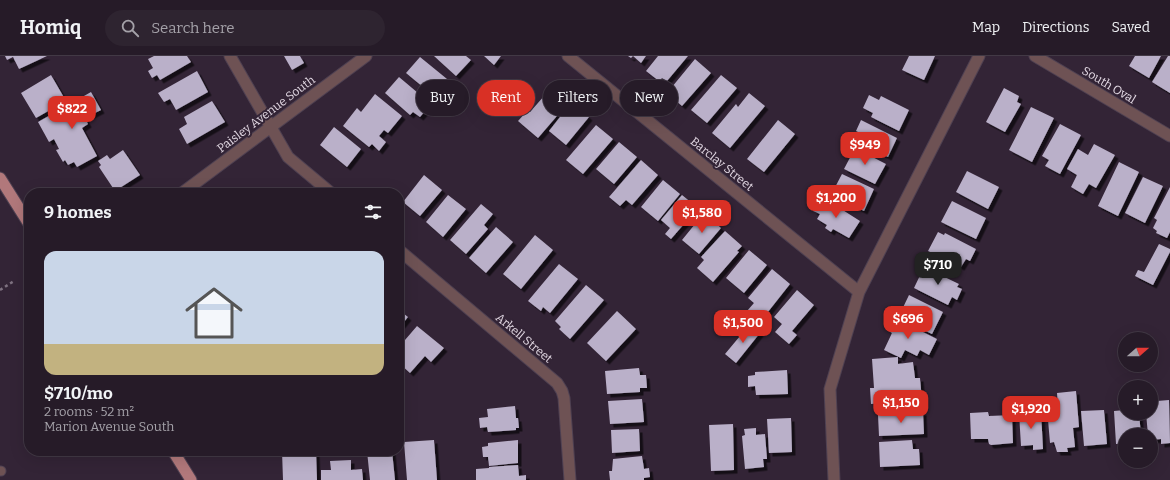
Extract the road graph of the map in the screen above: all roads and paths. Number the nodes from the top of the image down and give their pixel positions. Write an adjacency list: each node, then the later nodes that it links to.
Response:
1 (230, 56): 6 (street)
2 (366, 56): 6 (street, Paisley Avenue South)
3 (568, 56): 15 (street, Barclay Street)
4 (979, 56): 15 (street)
5 (1035, 56): 7 (street, South Oval)
6 (271, 127): 9 (street, Paisley Avenue South); 10 (street)
7 (1170, 136)
8 (0, 178): 11 (main road)
9 (189, 188)
10 (325, 188)
11 (24, 216)
12 (404, 254): 18 (street, Arkell Street)
13 (14, 281): 14 (path)
14 (0, 290)
15 (859, 292): 19 (street)
16 (176, 456): 17 (main road)
17 (192, 480)
18 (570, 480)
19 (834, 480)

